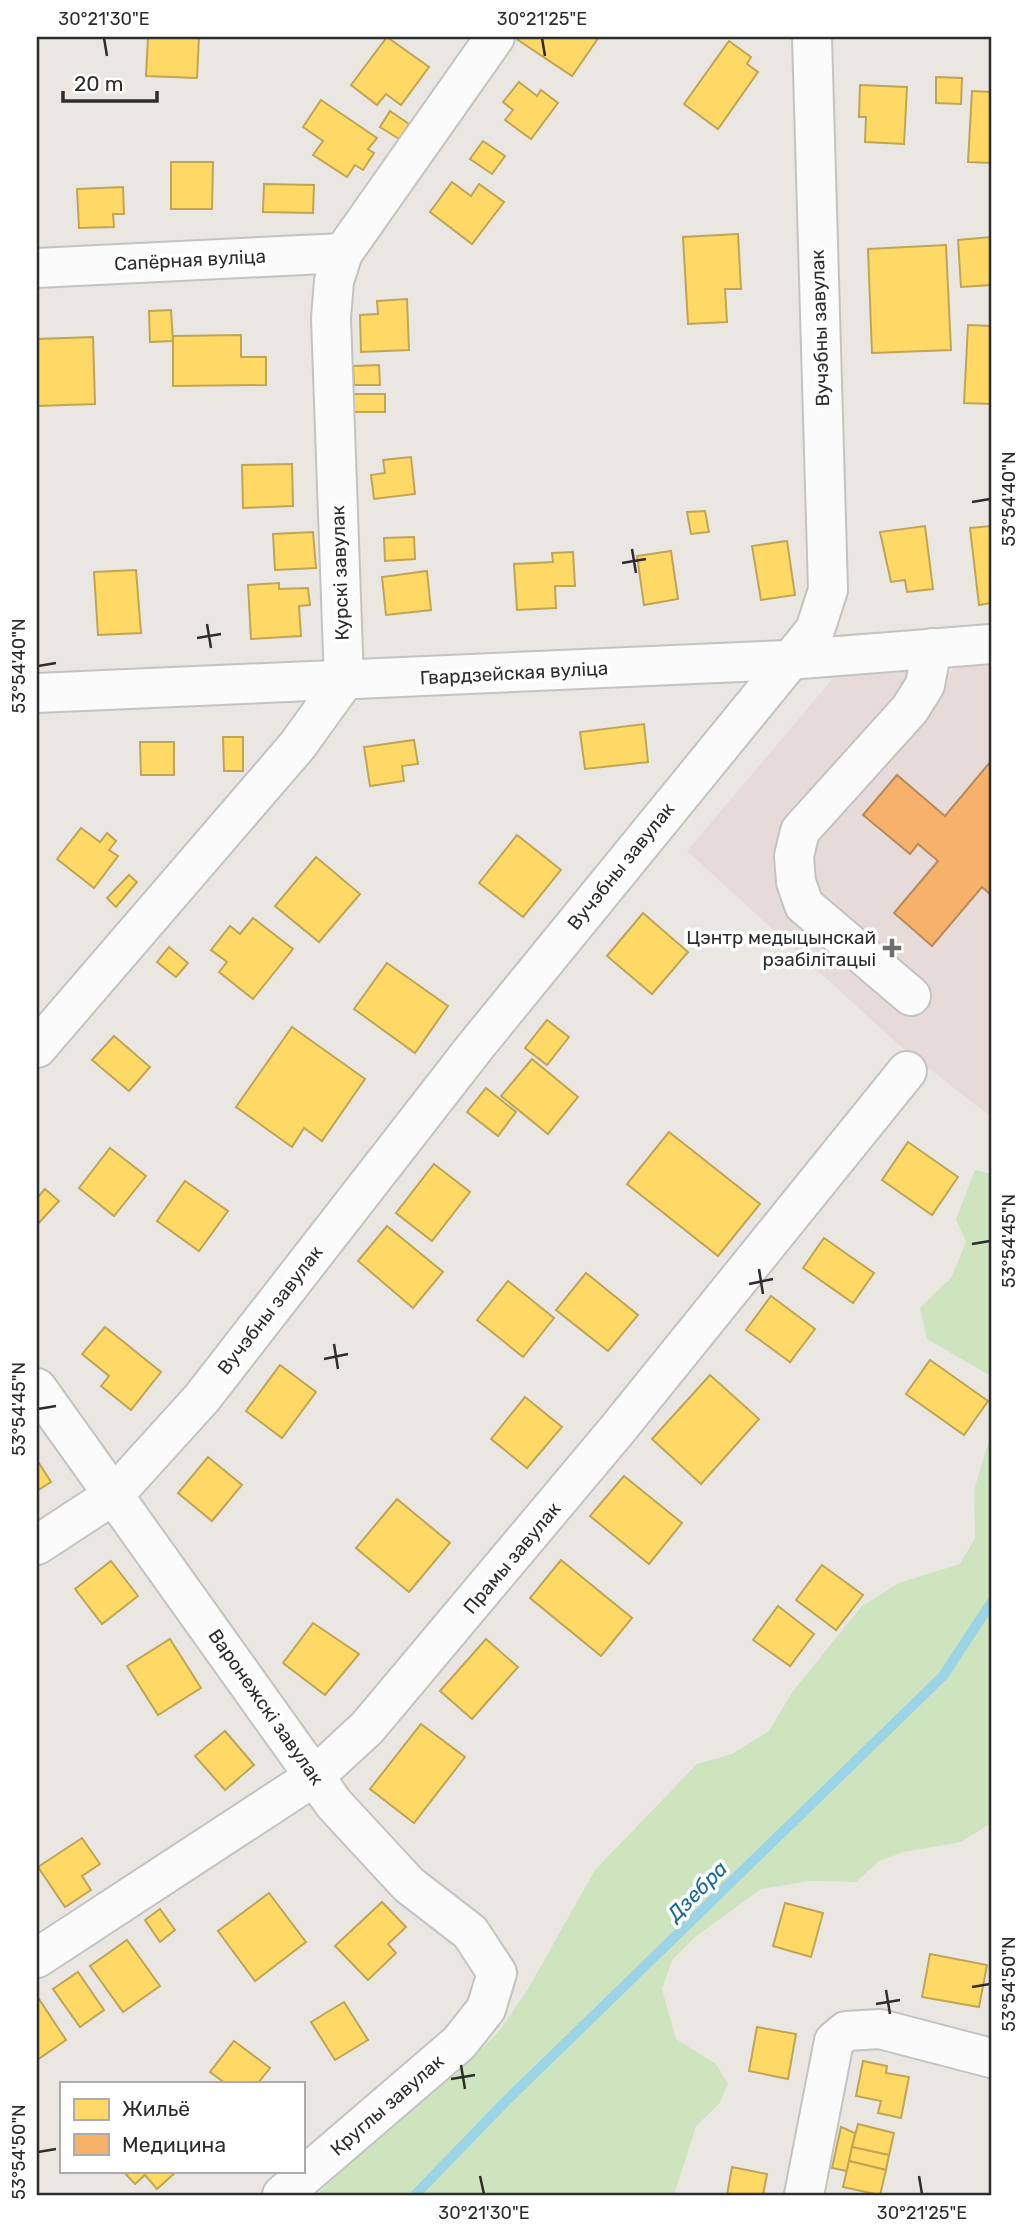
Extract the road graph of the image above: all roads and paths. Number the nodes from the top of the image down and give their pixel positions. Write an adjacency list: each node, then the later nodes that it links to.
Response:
1 (495, 37): 3 (street, Курскі завулак)
2 (812, 37): 7 (street, Вучэбны завулак)
3 (342, 253): 4 (street, Сапёрная вуліца); 8 (street, Курскі завулак)
4 (37, 268)
5 (991, 644): 6 (street, Гвардзейская вуліца)
6 (932, 648): 7 (street, Гвардзейская вуліца); 10 (street)
7 (788, 660): 8 (street, Гвардзейская вуліца); 14 (street, Вучэбны завулак)
8 (344, 681): 9 (street, Гвардзейская вуліца); 11 (street)
9 (37, 693)
10 (911, 996)
11 (37, 1048)
12 (907, 1071): 16 (street, Прамы завулак)
13 (37, 1388): 14 (street, Варонежскі завулак)
14 (115, 1494): 15 (street, Вучэбны завулак); 16 (street, Варонежскі завулак)
15 (37, 1545)
16 (315, 1776): 17 (street, Прамы завулак); 18 (street, Варонежскі завулак)
17 (37, 1958)
18 (486, 2009): 20 (street, Круглы завулак)
19 (991, 2058): 21 (street)
20 (282, 2195)
21 (804, 2195)

